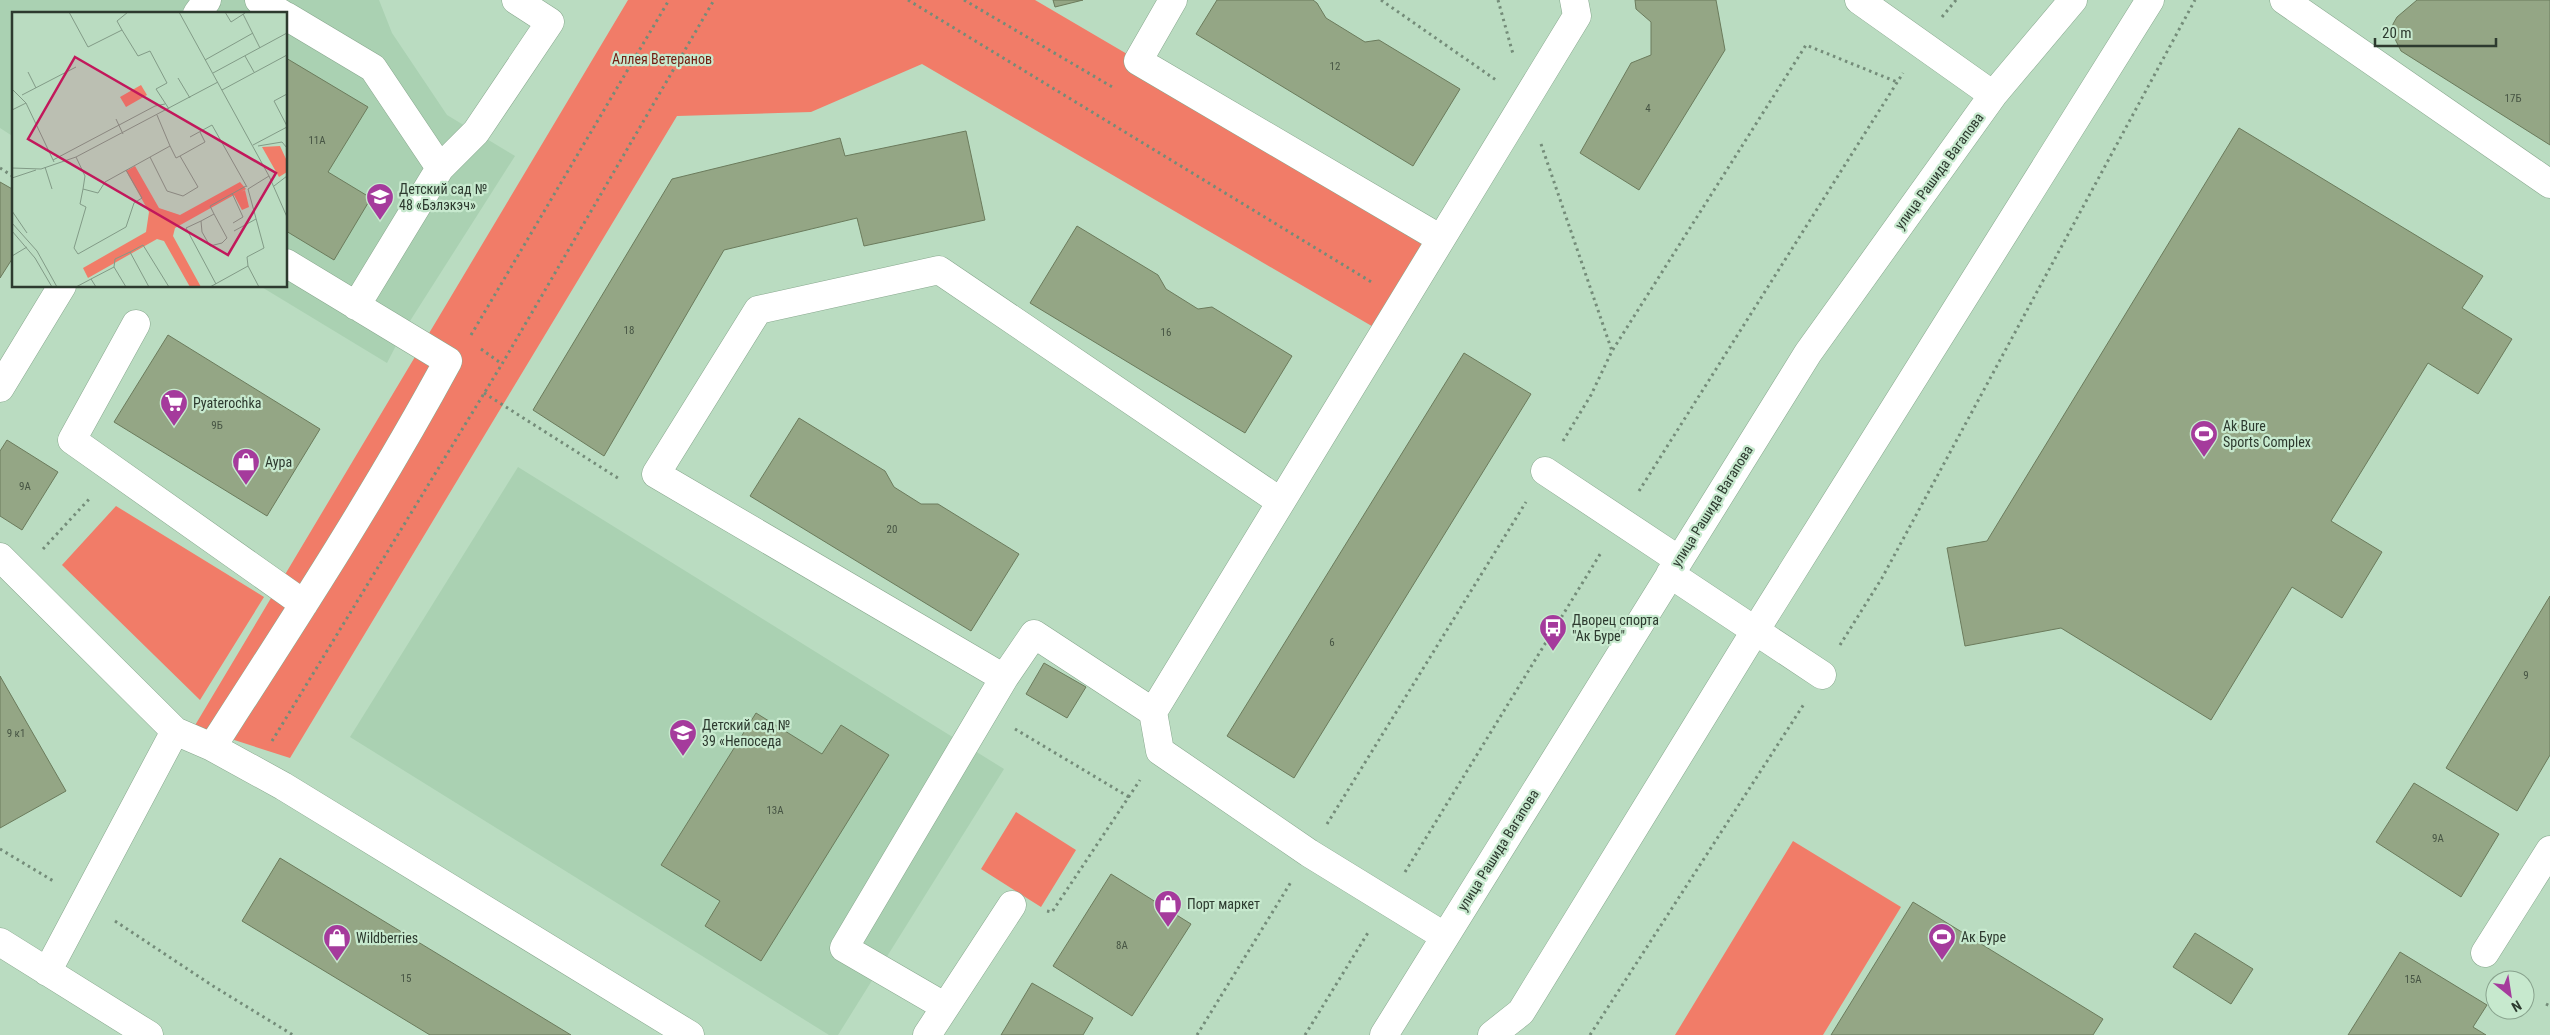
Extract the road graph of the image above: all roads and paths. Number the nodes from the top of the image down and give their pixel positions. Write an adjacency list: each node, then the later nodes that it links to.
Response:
1 (207, 0): 17 (street)
2 (259, 0): 18 (street)
3 (516, 0): 24 (street)
4 (669, 0): 33 (path)
5 (714, 0): 36 (path)
6 (908, 0): 30 (path)
7 (1173, 0): 27 (street)
8 (1382, 0): 22 (path)
9 (1498, 0): 22 (path)
10 (1574, 0): 22 (street)
11 (1859, 0): 20 (street)
12 (1956, 0): 20 (path)
13 (2073, 0): 21 (street, улица Рашида Вагапова)
14 (2150, 0): 46 (street)
15 (2195, 0): 47 (path)
16 (2284, 0): 26 (street)
17 (198, 12)
18 (279, 12)
19 (288, 17): 24 (street)
20 (1922, 44): 21 (street); 41 (path)
21 (1993, 95): 43 (street, улица Рашида Вагапова)
22 (1526, 100): 27 (street); 34 (path)
23 (0, 168): 25 (path)
24 (440, 168): 31 (street)
25 (12, 176)
26 (2550, 184)
27 (1441, 239): 30 (street)
28 (288, 263): 31 (street)
29 (61, 288): 37 (street)
30 (1404, 301): 40 (street)
31 (356, 306): 35 (street)
32 (136, 324): 45 (street)
33 (468, 340): 35 (path); 36 (path)
34 (1612, 351)
35 (448, 361): 45 (street)
36 (502, 364): 54 (path)
37 (0, 388)
38 (1545, 471): 41 (street)
39 (89, 500): 44 (path)
40 (1281, 502): 48 (street); 50 (street)
41 (1620, 521): 43 (street); 59 (path)
42 (0, 557): 44 (street)
43 (1675, 567): 46 (street); 61 (street, улица Рашида Вагапова)
44 (19, 576): 51 (street)
45 (304, 604): 52 (street)
46 (1755, 630): 47 (street); 72 (street)
47 (1822, 675): 73 (path)
48 (1004, 678): 49 (street); 50 (street)
49 (984, 712): 55 (path); 65 (street)
50 (1153, 712): 53 (street)
51 (175, 731): 52 (street); 58 (street)
52 (212, 747): 54 (street)
53 (1160, 751): 55 (path); 59 (street)
54 (255, 770): 68 (street)
55 (1129, 796): 60 (path)
56 (0, 849): 58 (path)
57 (2550, 850): 63 (street)
58 (85, 900): 64 (street); 67 (path)
59 (1387, 902): 61 (street); 70 (path)
60 (1012, 905): 65 (street)
61 (1444, 936): 71 (street, улица Рашида Вагапова)
62 (0, 942): 64 (street)
63 (2485, 952)
64 (47, 972): 66 (street)
65 (944, 1006): 69 (street)
66 (149, 1035)
67 (293, 1035)
68 (690, 1035)
69 (927, 1035)
70 (1305, 1035)
71 (1384, 1035)
72 (1492, 1035)
73 (1590, 1035)

